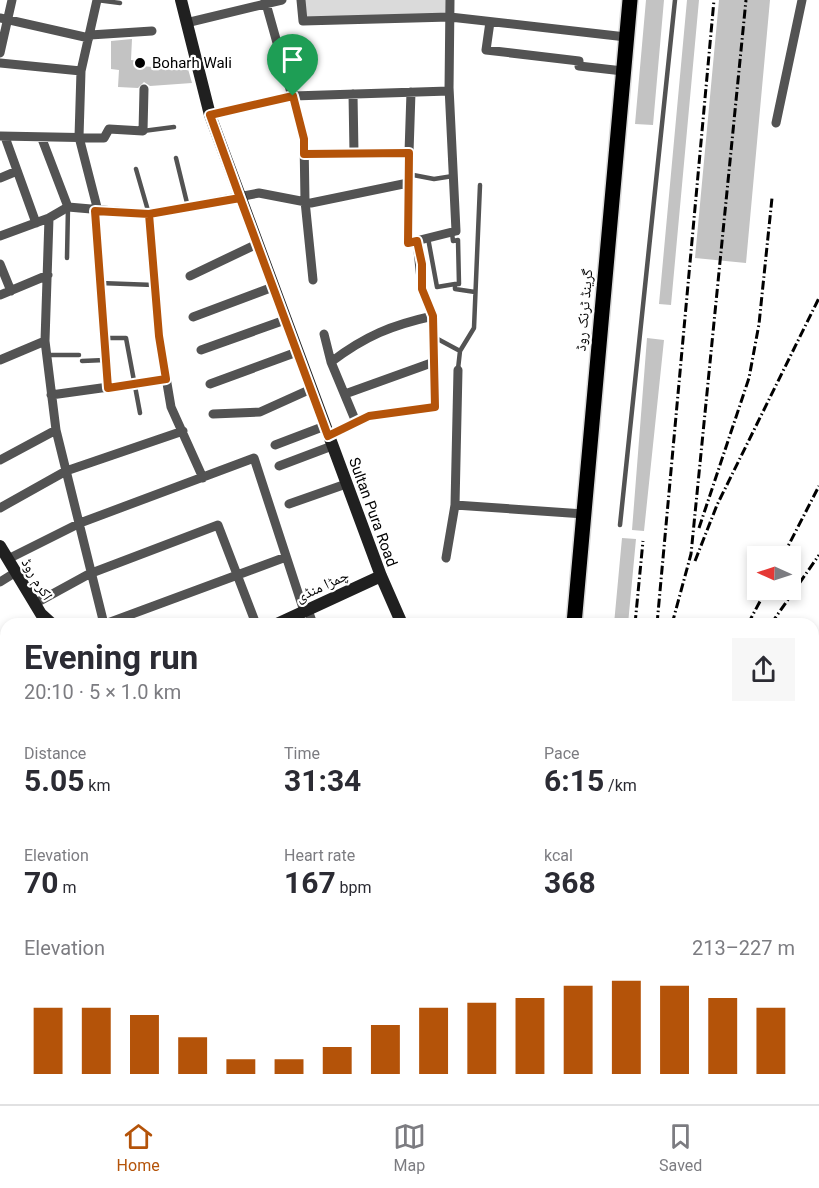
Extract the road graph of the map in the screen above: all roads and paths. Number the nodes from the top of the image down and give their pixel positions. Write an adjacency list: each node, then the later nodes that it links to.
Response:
1 (12, 0): 13 (street)
2 (97, 0): 11 (lane); 17 (street)
3 (181, 0): 14 (main road, Sultan Pura Road)
4 (282, 0): 10 (street)
5 (301, 0): 12 (street)
6 (450, 0): 12 (street)
7 (630, 0): 18 (main road, گرینڈ ٹرنک روڈ)
8 (675, 0): 112 (lane)
9 (802, 0): 29 (street)
10 (266, 2): 14 (street); 27 (street)
11 (120, 3)
12 (450, 17): 15 (street); 23 (street)
13 (3, 19): 17 (street); 19 (street)
14 (186, 22): 28 (main road, Sultan Pura Road)
15 (490, 22): 18 (street); 22 (street)
16 (152, 31): 17 (street)
17 (89, 36): 21 (street)
18 (626, 37): 22 (main road, گرینڈ ٹرنک روڈ)
19 (0, 53)
20 (0, 63): 21 (street)
21 (81, 70): 33 (street)
22 (622, 71): 110 (main road, گرینڈ ٹرنک روڈ)
23 (449, 87): 25 (street); 41 (street)
24 (144, 89): 31 (street)
25 (411, 92): 26 (street); 36 (street)
26 (353, 94): 27 (street); 35 (street)
27 (293, 96): 28 (street); 37 (street)
28 (210, 115): 45 (main road, Sultan Pura Road)
29 (776, 123)
30 (174, 127): 31 (lane)
31 (143, 131): 33 (street)
32 (2, 136): 34 (street); 40 (street)
33 (79, 137): 34 (street); 49 (street)
34 (42, 139): 47 (street)
35 (354, 153): 36 (street); 37 (street)
36 (409, 153): 43 (street)
37 (304, 154): 46 (street)
38 (176, 158): 48 (lane)
39 (136, 169): 50 (lane)
40 (17, 171): 42 (street); 52 (street)
41 (453, 176): 43 (lane); 53 (street)
42 (0, 178)
43 (408, 178): 46 (street); 56 (street)
44 (480, 185): 68 (lane)
45 (240, 198): 46 (street); 48 (street); 57 (main road, Sultan Pura Road)
46 (305, 201): 62 (street)
47 (68, 207): 49 (street); 51 (street); 58 (lane)
48 (188, 207): 50 (street)
49 (96, 211): 50 (street); 63 (lane)
50 (149, 214): 65 (street)
51 (49, 218): 52 (street); 60 (street)
52 (36, 223): 54 (street)
53 (452, 232): 55 (street); 64 (lane)
54 (0, 236)
55 (428, 238): 56 (street); 64 (lane)
56 (417, 241): 70 (street)
57 (257, 244): 61 (street); 66 (main road, Sultan Pura Road)
58 (67, 258)
59 (0, 264): 67 (street)
60 (48, 275): 67 (street); 76 (street)
61 (190, 276)
62 (313, 280)
63 (100, 283): 65 (lane); 75 (lane)
64 (455, 284): 68 (lane)
65 (156, 285): 88 (street)
66 (273, 287): 71 (street); 72 (main road, Sultan Pura Road)
67 (11, 291): 69 (street)
68 (475, 292): 78 (lane)
69 (0, 295)
70 (433, 316): 74 (street); 85 (street)
71 (193, 317)
72 (285, 320): 77 (street); 79 (main road, Sultan Pura Road)
73 (324, 334): 85 (street)
74 (434, 337): 78 (lane); 86 (street)
75 (104, 338): 83 (lane); 90 (lane)
76 (45, 341): 80 (street); 82 (street)
77 (201, 350)
78 (460, 351): 87 (lane)
79 (297, 352): 89 (street); 92 (main road, Sultan Pura Road)
80 (47, 355): 81 (lane); 94 (street)
81 (79, 355)
82 (0, 360)
83 (105, 360): 84 (lane); 91 (lane)
84 (82, 361)
85 (331, 362): 93 (street)
86 (434, 362): 93 (street); 97 (street)
87 (458, 370): 108 (street)
88 (166, 379): 90 (street); 99 (street)
89 (210, 384)
90 (134, 385): 91 (street); 95 (lane)
91 (108, 388): 94 (street)
92 (311, 389): 96 (street); 100 (main road, Sultan Pura Road)
93 (345, 394): 97 (street)
94 (51, 395): 98 (street)
95 (140, 413)
96 (213, 414)
97 (356, 422): 100 (street)
98 (56, 430): 102 (street); 104 (street)
99 (183, 431): 104 (street); 105 (street)
100 (329, 436): 101 (street); 103 (street); 106 (main road, Sultan Pura Road)
101 (275, 445)
102 (0, 460)
103 (279, 466)
104 (66, 471): 109 (street); 111 (street)
105 (203, 478): 111 (street); 114 (street)
106 (346, 484): 107 (street); 119 (main road, Sultan Pura Road)
107 (289, 504)
108 (455, 505): 110 (street); 115 (street)
109 (0, 508)
110 (584, 514): 131 (main road, گرینڈ ٹرنک روڈ)
111 (80, 523): 116 (street); 118 (street)
112 (620, 525)
113 (0, 546): 116 (main road, اکرم روڈ)
114 (286, 557): 120 (street); 123 (street)
115 (446, 558)
116 (8, 560): 117 (main road, اکرم روڈ)
117 (16, 572): 121 (street); 122 (main road, اکرم روڈ)
118 (89, 574): 120 (street); 122 (street); 125 (street)
119 (381, 576): 123 (main road, چمڑا منڈی); 130 (main road, Sultan Pura Road)
120 (237, 578): 126 (street); 127 (street)
121 (0, 582)
122 (36, 603): 124 (main road, اکرم روڈ)
123 (306, 611): 128 (main road, چمڑا منڈی); 129 (street)
124 (45, 618)
125 (103, 618)
126 (122, 618)
127 (254, 618)
128 (290, 618)
129 (310, 618)
130 (399, 618)
131 (575, 618)

